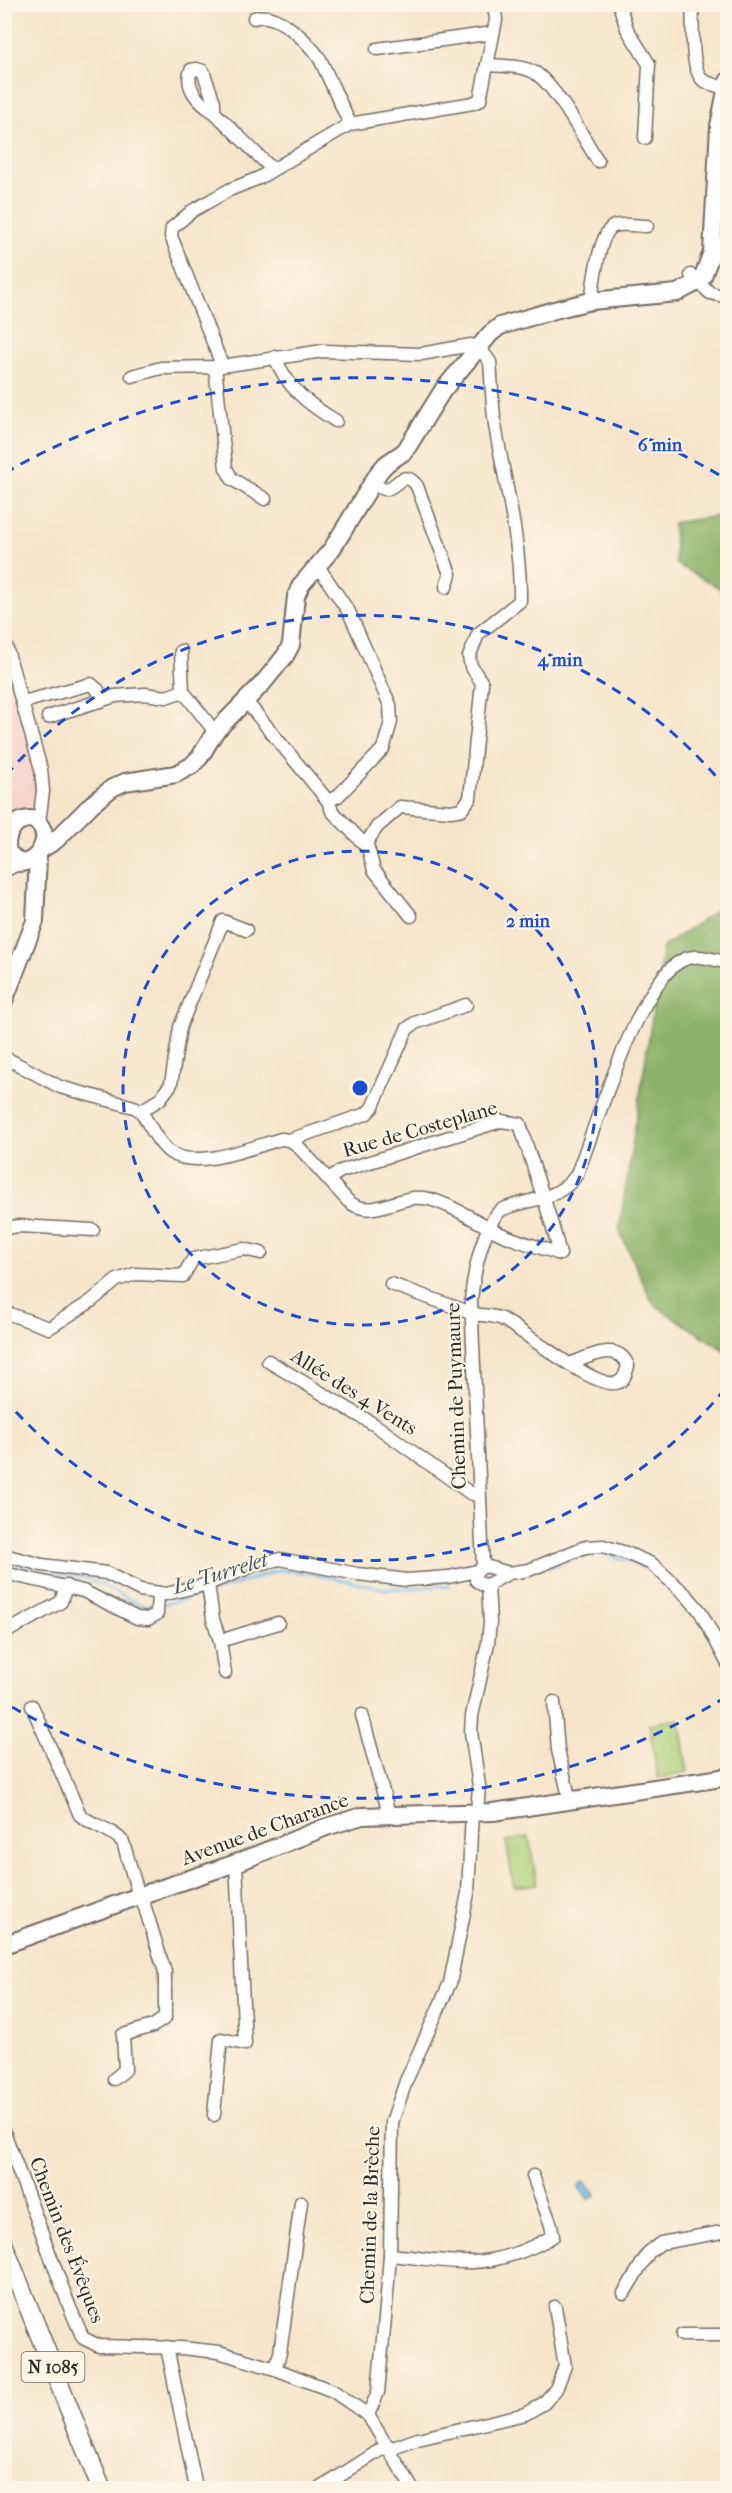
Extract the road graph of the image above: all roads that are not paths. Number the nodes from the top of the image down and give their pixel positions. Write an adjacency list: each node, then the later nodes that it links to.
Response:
1 (494, 4): 5 (street)
2 (620, 4): 11 (street)
3 (692, 4): 8 (street)
4 (254, 18): 10 (street)
5 (493, 33): 6 (street); 7 (street)
6 (377, 49)
7 (487, 65): 10 (street); 12 (street)
8 (726, 85): 15 (street)
9 (214, 112): 13 (street)
10 (350, 124): 13 (street)
11 (645, 138)
12 (598, 161)
13 (273, 169): 20 (street)
14 (647, 226): 17 (street)
15 (699, 283): 16 (street); 17 (street)
16 (728, 297)
17 (591, 301): 18 (street)
18 (477, 348): 19 (street); 23 (street); 38 (street)
19 (275, 357): 20 (street); 22 (street)
20 (218, 366): 21 (street); 24 (street)
21 (132, 376)
22 (336, 422)
23 (371, 483): 25 (street); 26 (street)
24 (265, 500)
25 (317, 565): 31 (street); 35 (street)
26 (446, 587)
27 (4, 639): 32 (street)
28 (181, 651): 29 (street)
29 (183, 691): 30 (street); 34 (street)
30 (101, 700): 32 (street); 33 (street)
31 (245, 700): 34 (street); 35 (street)
32 (22, 702): 36 (street)
33 (48, 717)
34 (215, 732): 37 (street)
35 (328, 801): 38 (street)
36 (35, 823): 37 (street); 39 (street); 40 (street)
37 (67, 829): 40 (street)
38 (365, 845): 42 (street)
39 (6, 852): 40 (street)
40 (31, 857): 41 (street); 45 (street)
41 (4, 871)
42 (411, 916)
43 (246, 930): 48 (street)
44 (728, 963): 51 (street)
45 (4, 1001)
46 (466, 1005): 49 (street)
47 (4, 1057): 48 (street)
48 (141, 1111): 49 (street)
49 (289, 1140): 50 (street)
50 (328, 1179): 51 (street, Rue de Costeplane); 52 (street)
51 (544, 1197): 52 (street); 52 (street)
52 (489, 1226): 58 (street, Chemin de Puymaure)
53 (4, 1228): 54 (street)
54 (93, 1230)
55 (261, 1253): 57 (street)
56 (391, 1284): 58 (street)
57 (4, 1312)
58 (471, 1313): 60 (street); 61 (street, Chemin de Puymaure)
59 (268, 1361): 61 (street, Allée des 4 Vents)
60 (570, 1364)
61 (479, 1496): 64 (street, Chemin de Puymaure)
62 (4, 1554): 67 (street)
63 (4, 1573): 65 (street)
64 (485, 1575): 66 (street); 71 (street); 78 (street, Chemin de Puymaure)
65 (66, 1586): 67 (street); 69 (street)
66 (209, 1590): 67 (street); 70 (street)
67 (158, 1596)
68 (278, 1623): 70 (street)
69 (4, 1633)
70 (220, 1641): 72 (street)
71 (728, 1665)
72 (225, 1673)
73 (554, 1702): 77 (street)
74 (32, 1706): 81 (street)
75 (362, 1715): 79 (street)
76 (728, 1777): 77 (street, Avenue de Charance)
77 (570, 1801): 78 (street, Avenue de Charance)
78 (474, 1812): 79 (street, Avenue de Charance); 90 (street, Chemin de la Brèche)
79 (389, 1814): 80 (street, Avenue de Charance)
80 (236, 1863): 81 (street, Avenue de Charance); 84 (street)
81 (140, 1895): 82 (street, Avenue de Charance); 83 (street)
82 (4, 1945)
83 (114, 2079)
84 (214, 2115)
85 (4, 2132): 95 (street, Chemin des Évêques)
86 (532, 2175): 90 (street)
87 (300, 2202): 96 (street)
88 (728, 2231): 91 (street)
89 (4, 2246): 99 (main road, N 1085)
90 (390, 2254): 97 (street, Chemin de la Brèche)
91 (624, 2293)
92 (555, 2307): 98 (street)
93 (682, 2335): 94 (street)
94 (728, 2335)
95 (167, 2348): 96 (street, Chemin des Évêques); 100 (street)
96 (275, 2369): 97 (street, Chemin des Évêques)
97 (368, 2415): 98 (street, Chemin des Évêques)
98 (389, 2447): 101 (street); 102 (street, Chemin des Évêques)
99 (101, 2488)
100 (196, 2488)
101 (321, 2488)
102 (412, 2488)

